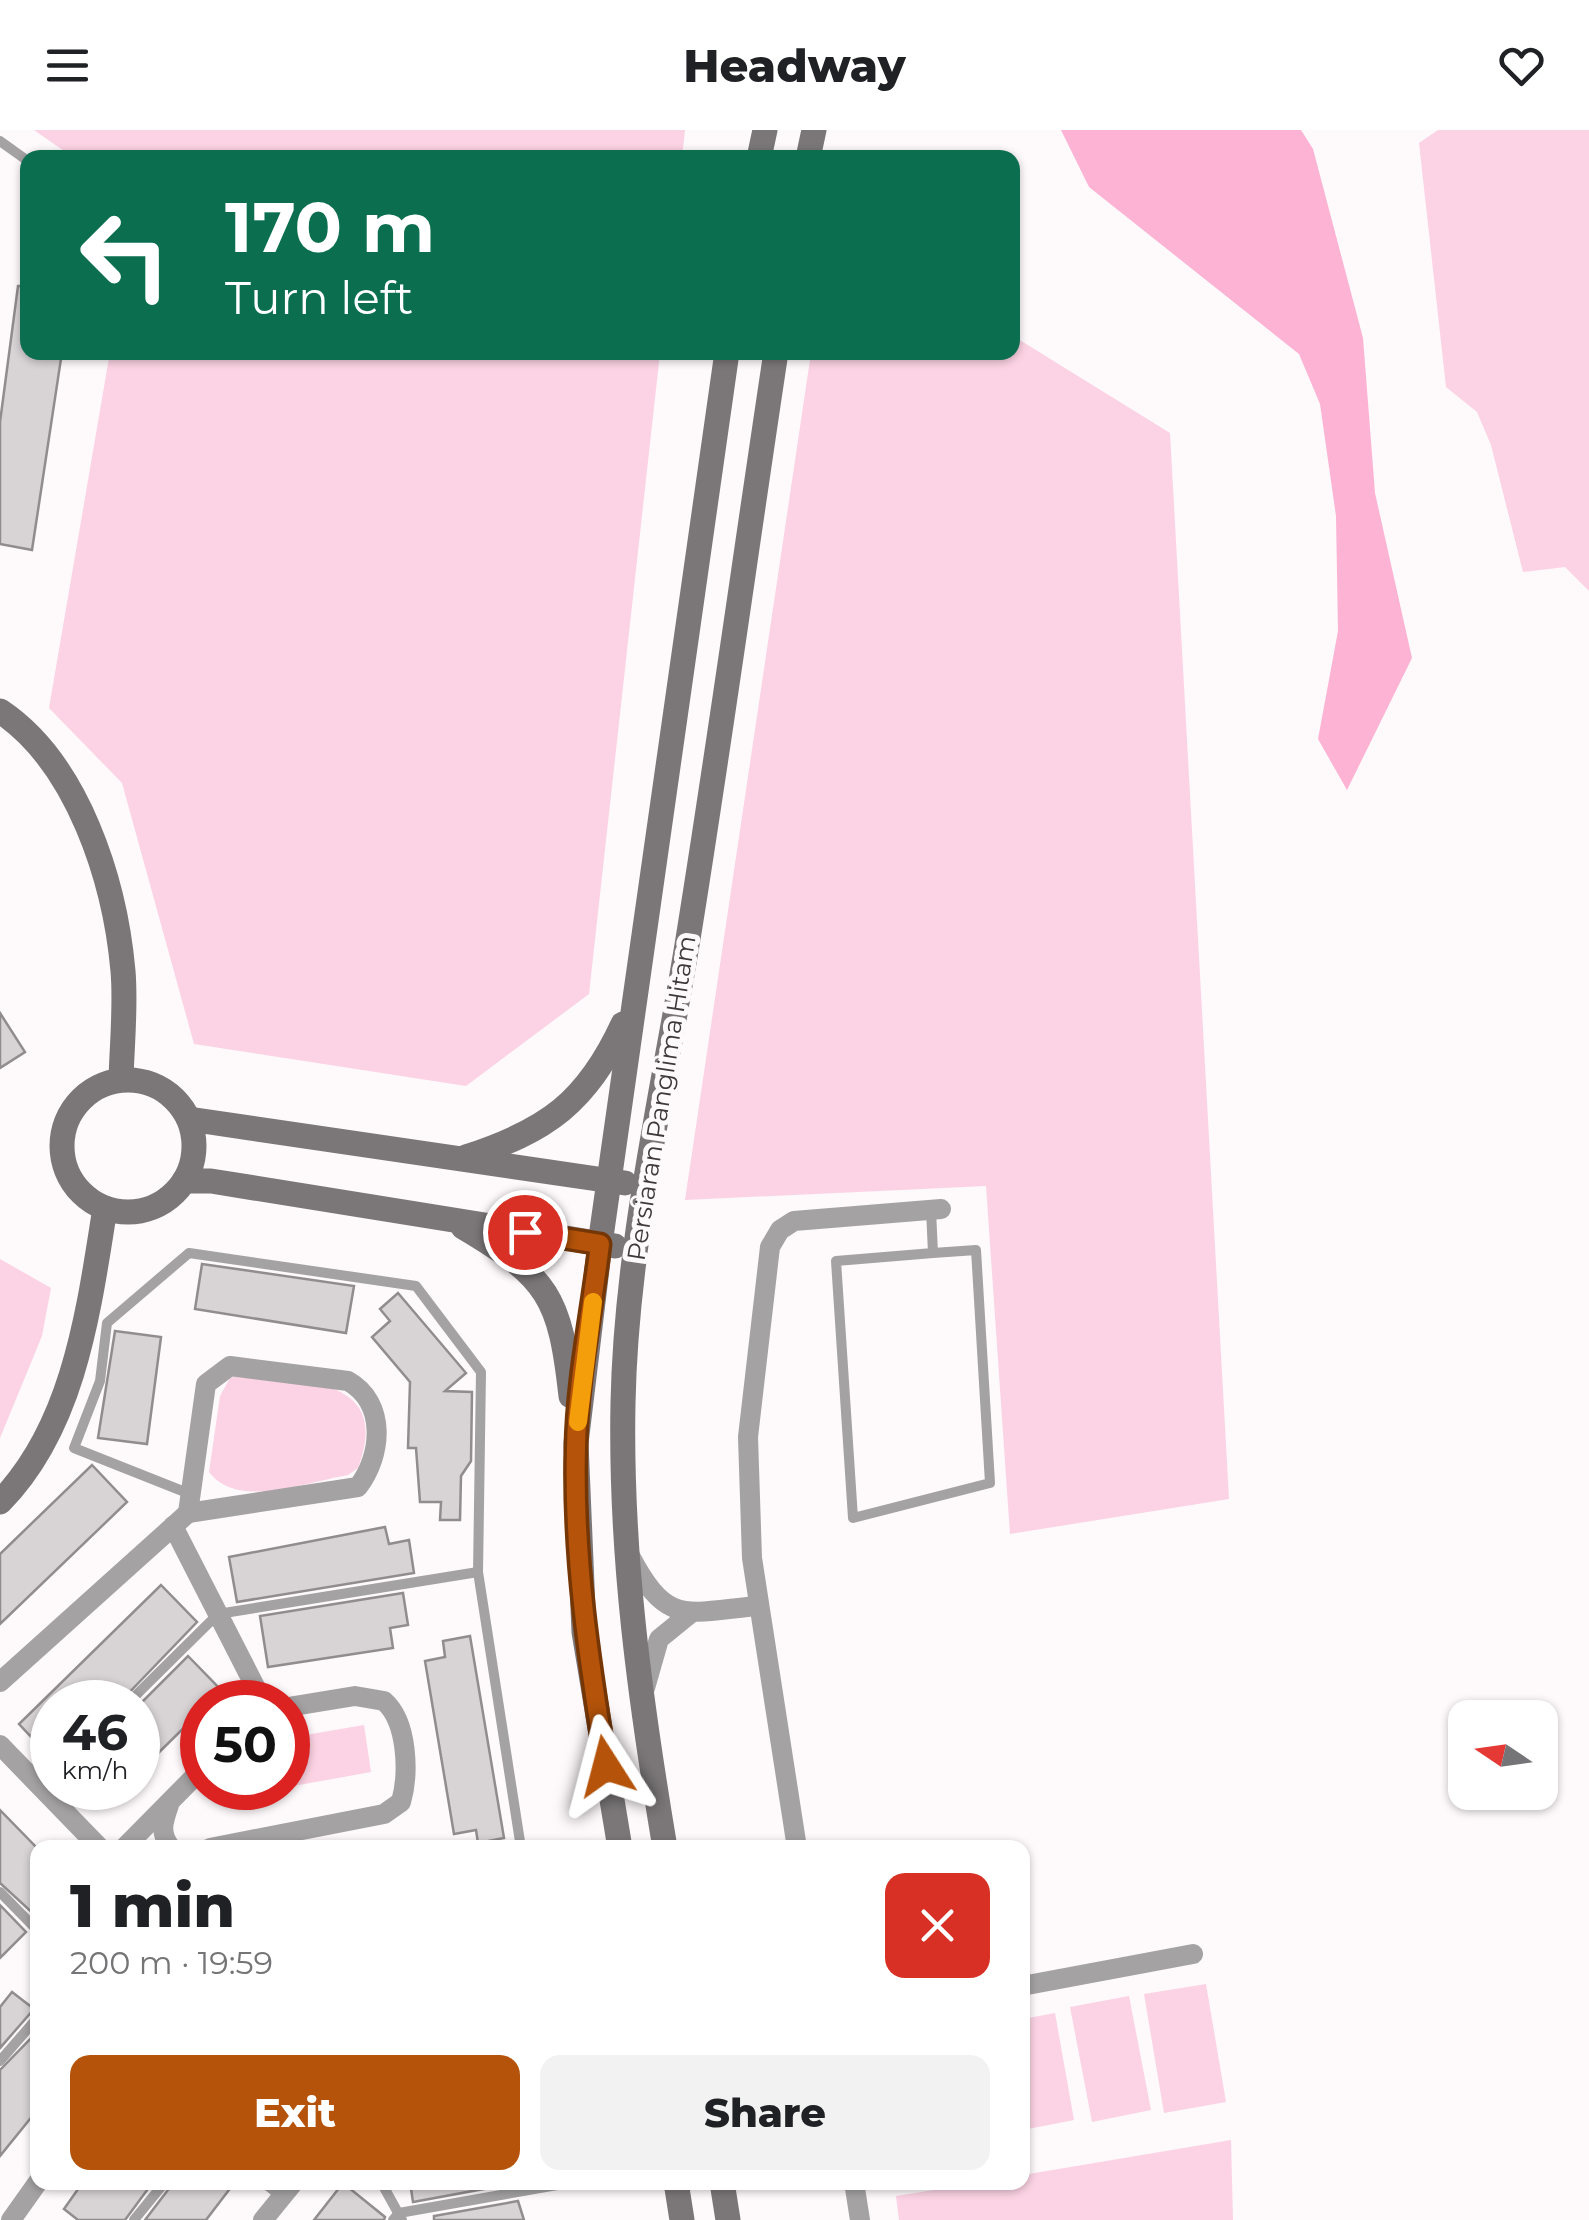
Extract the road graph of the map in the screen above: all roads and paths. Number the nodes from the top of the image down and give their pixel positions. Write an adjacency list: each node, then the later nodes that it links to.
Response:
1 (726, 360): 4 (main road, Persiaran Panglima Hitam)
2 (775, 360): 10 (main road, Persiaran Panglima Hitam)
3 (0, 711): 5 (main road)
4 (635, 999): 7 (main road); 9 (main road, Persiaran Panglima Hitam)
5 (121, 1079): 6 (main road); 11 (main road)
6 (188, 1119): 7 (main road); 8 (main road)
7 (462, 1158): 9 (main road)
8 (184, 1181): 11 (main road); 13 (main road)
9 (609, 1181): 10 (main road); 14 (main road, Persiaran Panglima Hitam)
10 (645, 1186): 15 (main road, Persiaran Panglima Hitam)
11 (104, 1208): 18 (main road)
12 (936, 1210): 16 (lane); 22 (street)
13 (450, 1220): 14 (main road); 17 (main road)
14 (600, 1244): 15 (main road); 17 (main road, Persiaran Panglima Hitam)
15 (634, 1249): 20 (main road, Persiaran Panglima Hitam)
16 (933, 1254): 16 (lane)
17 (576, 1443): 38 (main road, Persiaran Panglima Hitam)
18 (0, 1502)
19 (184, 1511): 19 (street); 21 (lane); 24 (street); 27 (street)
20 (624, 1546): 23 (street); 29 (main road, Persiaran Panglima Hitam)
21 (478, 1572): 24 (lane); 37 (lane)
22 (756, 1606): 23 (street); 40 (street)
23 (691, 1613): 29 (street)
24 (218, 1614): 25 (lane); 26 (street)
25 (152, 1680)
26 (251, 1680)
27 (0, 1682)
28 (310, 1703): 36 (street)
29 (642, 1709): 39 (main road, Persiaran Panglima Hitam)
30 (0, 1746): 33 (street)
31 (180, 1792): 32 (street)
32 (170, 1803): 34 (street); 35 (street)
33 (92, 1840)
34 (132, 1840)
35 (165, 1840)
36 (276, 1840)
37 (520, 1840)
38 (619, 1840)
39 (664, 1840)
40 (796, 1840)
41 (0, 1892): 42 (lane)
42 (30, 1923)
43 (1193, 1954): 44 (street)
44 (1030, 1985)
45 (30, 2026): 46 (lane)
46 (0, 2061)
47 (32, 2190): 57 (street)
48 (158, 2190): 58 (lane)
49 (288, 2190): 59 (street)
50 (384, 2190): 56 (lane)
51 (535, 2190): 56 (lane)
52 (677, 2190): 60 (main road)
53 (723, 2190): 61 (main road)
54 (855, 2190): 62 (street)
55 (0, 2214): 57 (lane)
56 (398, 2218)
57 (9, 2220)
58 (134, 2220)
59 (263, 2220)
60 (682, 2220)
61 (728, 2220)
62 (860, 2220)

